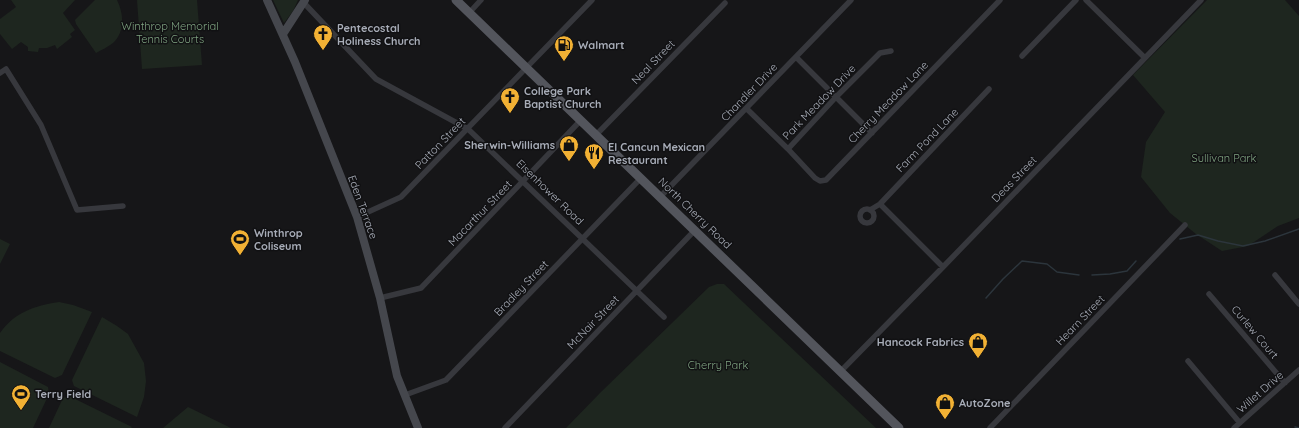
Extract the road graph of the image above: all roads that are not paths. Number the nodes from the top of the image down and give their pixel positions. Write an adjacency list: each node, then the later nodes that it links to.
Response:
1 (267, 0): 13 (street, Eden Terrace)
2 (456, 0): 12 (main road, North Cherry Road)
3 (481, 0): 12 (street)
4 (592, 0): 18 (street, Patton Street)
5 (851, 0): 16 (street, Chandler Drive)
6 (1000, 0): 25 (street, Cherry Meadow Lane)
7 (1076, 0): 15 (street)
8 (1086, 0): 17 (street)
9 (1201, 0): 17 (street, Deas Street)
10 (305, 2): 13 (street); 24 (street, Eisenhower Road)
11 (725, 3): 26 (street, Neal Street)
12 (469, 13): 18 (main road, North Cherry Road)
13 (283, 34): 34 (street, Eden Terrace)
14 (891, 51): 21 (street, Park Meadow Drive)
15 (1022, 56)
16 (796, 57): 21 (street); 22 (street, Chandler Drive)
17 (1145, 58): 38 (street, Deas Street)
18 (527, 68): 23 (main road, North Cherry Road); 24 (street, Patton Street)
19 (0, 73): 32 (street)
20 (990, 89): 31 (street, Farm Pond Lane)
21 (836, 97): 25 (street); 27 (street, Park Meadow Drive)
22 (747, 109): 27 (street, Park Meadow Drive); 30 (street, Chandler Drive)
23 (581, 120): 26 (main road, North Cherry Road); 29 (street, Macarthur Street)
24 (468, 129): 29 (street, Eisenhower Road); 34 (street, Patton Street)
25 (872, 133): 27 (street, Cherry Meadow Lane)
26 (596, 135): 28 (main road, North Cherry Road)
27 (788, 149)
28 (641, 178): 30 (main road, North Cherry Road); 37 (street, Bradley Street)
29 (524, 181): 37 (street, Eisenhower Road); 42 (street, Macarthur Street)
30 (660, 197): 36 (main road, North Cherry Road)
31 (880, 204): 33 (street, Farm Pond Lane); 38 (street)
32 (123, 206)
33 (870, 210)
34 (357, 217): 42 (street, Eden Terrace)
35 (1185, 225): 54 (street, Hearn Street)
36 (695, 230): 40 (street, McNair Street); 47 (main road, North Cherry Road)
37 (583, 238): 40 (street, Eisenhower Road); 49 (street, Bradley Street)
38 (944, 267): 47 (street, Deas Street)
39 (1275, 275): 43 (street)
40 (637, 291): 44 (street, Eisenhower Road); 52 (street, McNair Street)
41 (1209, 294): 48 (street, Curlew Court)
42 (380, 298): 49 (street, Eden Terrace)
43 (1299, 304)
44 (664, 317)
45 (1188, 361): 50 (street)
46 (1299, 370): 48 (street, Willet Drive)
47 (841, 372): 53 (main road, North Cherry Road)
48 (1285, 383): 50 (street, Willet Drive)
49 (405, 396): 51 (street, Eden Terrace)
50 (1240, 422): 55 (street, Willet Drive)
51 (418, 428)
52 (505, 428)
53 (899, 428)
54 (990, 428)
55 (1234, 428)

